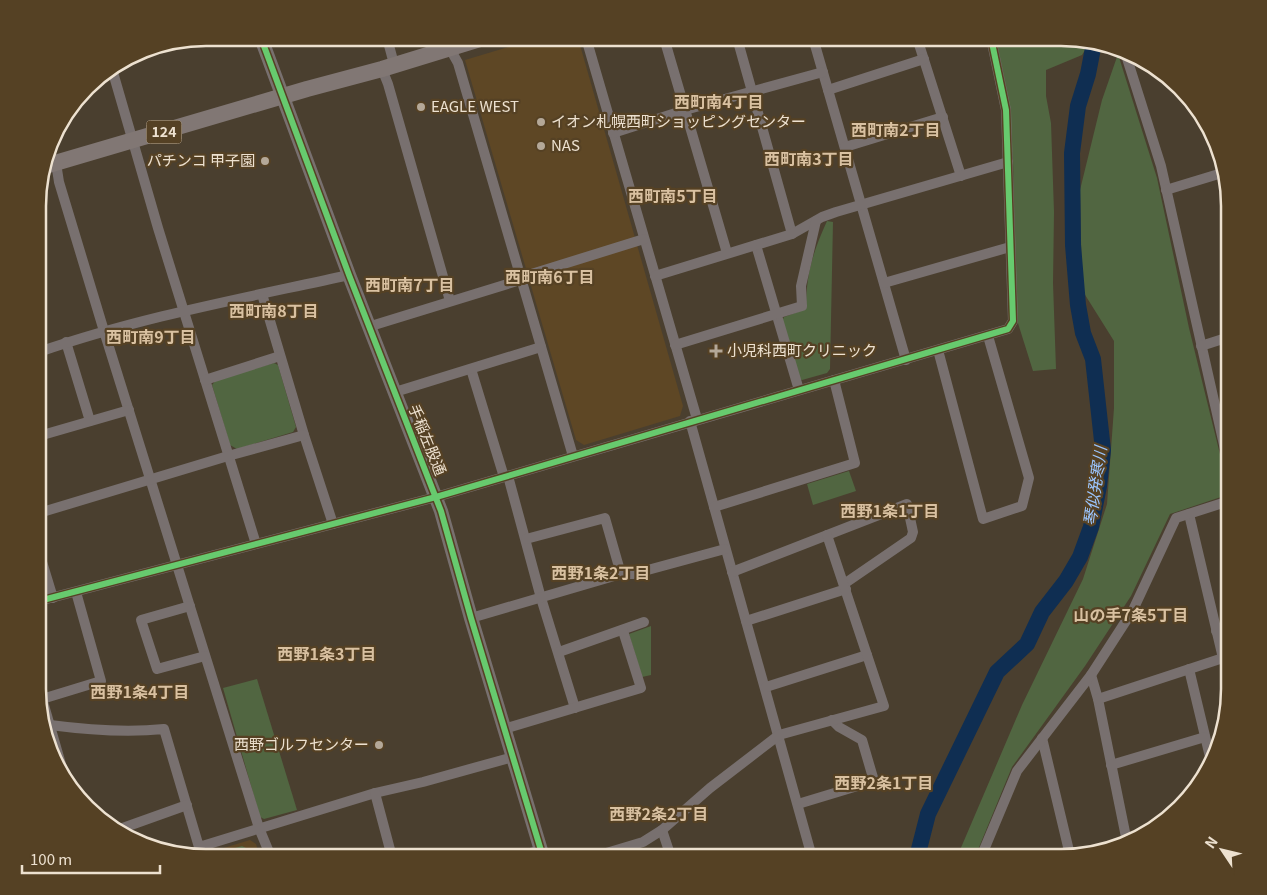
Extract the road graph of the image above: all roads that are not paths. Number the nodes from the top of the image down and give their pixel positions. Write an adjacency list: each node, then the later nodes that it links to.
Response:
1 (264, 46): 17 (street, 手稲左股通)
2 (387, 46): 12 (street)
3 (588, 46): 20 (street)
4 (449, 47): 12 (main road, 124); 38 (street)
5 (666, 47): 18 (street)
6 (740, 47): 16 (street)
7 (816, 47): 13 (street)
8 (920, 47): 10 (street)
9 (993, 47): 23 (street)
10 (924, 59): 15 (street); 19 (street)
11 (1128, 61): 28 (street)
12 (388, 67): 17 (main road, 124); 41 (street)
13 (823, 72): 15 (street); 16 (street)
14 (114, 76): 21 (street)
15 (828, 90): 22 (street)
16 (753, 92): 18 (street); 31 (street)
17 (284, 96): 21 (main road, 124); 36 (street, 手稲左股通)
18 (685, 110): 20 (street); 35 (street)
19 (943, 117): 22 (street); 27 (street)
20 (613, 133): 32 (street)
21 (133, 140): 24 (main road, 124); 42 (street)
22 (845, 147): 29 (street)
23 (1008, 162): 27 (street); 34 (street)
24 (52, 164)
25 (51, 167): 45 (street)
26 (1218, 174): 28 (street)
27 (961, 176): 29 (street)
28 (1166, 190): 50 (street)
29 (862, 205): 30 (street); 39 (street)
30 (816, 221): 31 (street); 43 (street)
31 (792, 234): 33 (street)
32 (644, 239): 37 (street); 38 (street)
33 (756, 245): 35 (street); 43 (street)
34 (1010, 247): 39 (street); 46 (street)
35 (727, 253): 37 (street)
36 (350, 274): 40 (street); 44 (street, 手稲左股通)
37 (655, 276): 49 (street)
38 (520, 279): 41 (street); 51 (street)
39 (884, 283): 55 (street)
40 (262, 294): 42 (street); 54 (street)
41 (450, 301): 44 (street)
42 (183, 311): 45 (street); 57 (street)
43 (775, 313): 49 (street); 59 (street)
44 (370, 326): 60 (street, 手稲左股通)
45 (104, 331): 48 (street); 61 (street)
46 (988, 336): 53 (street); 53 (street)
47 (1220, 339): 50 (street)
48 (66, 342): 52 (street); 63 (street)
49 (675, 344): 62 (street)
50 (1201, 346): 64 (street)
51 (541, 347): 56 (street); 68 (street)
52 (46, 349)
53 (938, 350): 55 (street)
54 (280, 356): 57 (street); 66 (street)
55 (906, 360): 58 (street)
56 (471, 369): 60 (street); 69 (street)
57 (204, 380): 67 (street)
58 (834, 380): 59 (street); 73 (street)
59 (799, 390): 62 (street)
60 (395, 392): 71 (street, 手稲左股通)
61 (129, 410): 63 (street); 70 (street)
62 (693, 420): 68 (street); 73 (street)
63 (90, 421): 65 (street)
64 (1220, 428)
65 (46, 434)
66 (304, 435): 67 (street); 76 (street)
67 (228, 456): 70 (street); 79 (street)
68 (573, 456): 69 (street)
69 (506, 476): 71 (street); 78 (street)
70 (151, 479): 74 (street); 81 (street)
71 (436, 497): 76 (street); 91 (street, 手稲左股通)
72 (1220, 504): 75 (street)
73 (714, 506): 80 (street)
74 (47, 511)
75 (1189, 514): 96 (street); 103 (street)
76 (333, 524): 79 (street)
77 (827, 535): 82 (street); 85 (street); 85 (street)
78 (526, 539): 83 (street); 88 (street)
79 (256, 544): 81 (street)
80 (725, 549): 82 (street); 83 (street)
81 (177, 565): 86 (street); 90 (street)
82 (732, 572): 92 (street)
83 (621, 574): 88 (street)
84 (47, 577): 87 (street)
85 (845, 587): 92 (street); 99 (street)
86 (76, 592): 87 (street); 105 (street)
87 (53, 598): 89 (street)
88 (541, 598): 91 (street); 98 (street)
89 (47, 599)
90 (190, 606): 100 (street); 100 (street)
91 (471, 618): 110 (street, 手稲左股通)
92 (746, 621): 104 (street)
93 (644, 622): 94 (street)
94 (623, 630): 98 (street); 107 (street)
95 (1220, 630): 96 (street)
96 (1216, 631): 97 (street)
97 (1220, 646)
98 (559, 652): 107 (street)
99 (868, 655): 104 (street); 108 (street)
100 (205, 656): 121 (street)
101 (1220, 659): 102 (street)
102 (1189, 669): 106 (street); 112 (street)
103 (1090, 675): 106 (street); 113 (street)
104 (766, 687): 111 (street)
105 (47, 692)
106 (1098, 699): 116 (street)
107 (575, 708): 110 (street)
108 (832, 720): 111 (street); 118 (street)
109 (50, 725): 119 (street)
110 (504, 729): 115 (street, 手稲左股通)
111 (779, 735): 118 (street); 122 (street)
112 (1205, 737): 114 (street); 116 (street)
113 (1042, 738): 128 (street); 131 (street)
114 (1208, 749)
115 (512, 757): 117 (street); 126 (street, 手稲左股通)
116 (1111, 765): 123 (street)
117 (375, 793): 121 (street); 125 (street)
118 (798, 804): 130 (street)
119 (186, 805): 120 (street); 121 (street)
120 (126, 827)
121 (260, 828): 124 (street)
122 (662, 830): 127 (street); 129 (street)
123 (1125, 834)
124 (268, 848)
125 (390, 848)
126 (540, 848)
127 (621, 848)
128 (1068, 848)
129 (668, 849)
130 (810, 849)
131 (985, 849)

